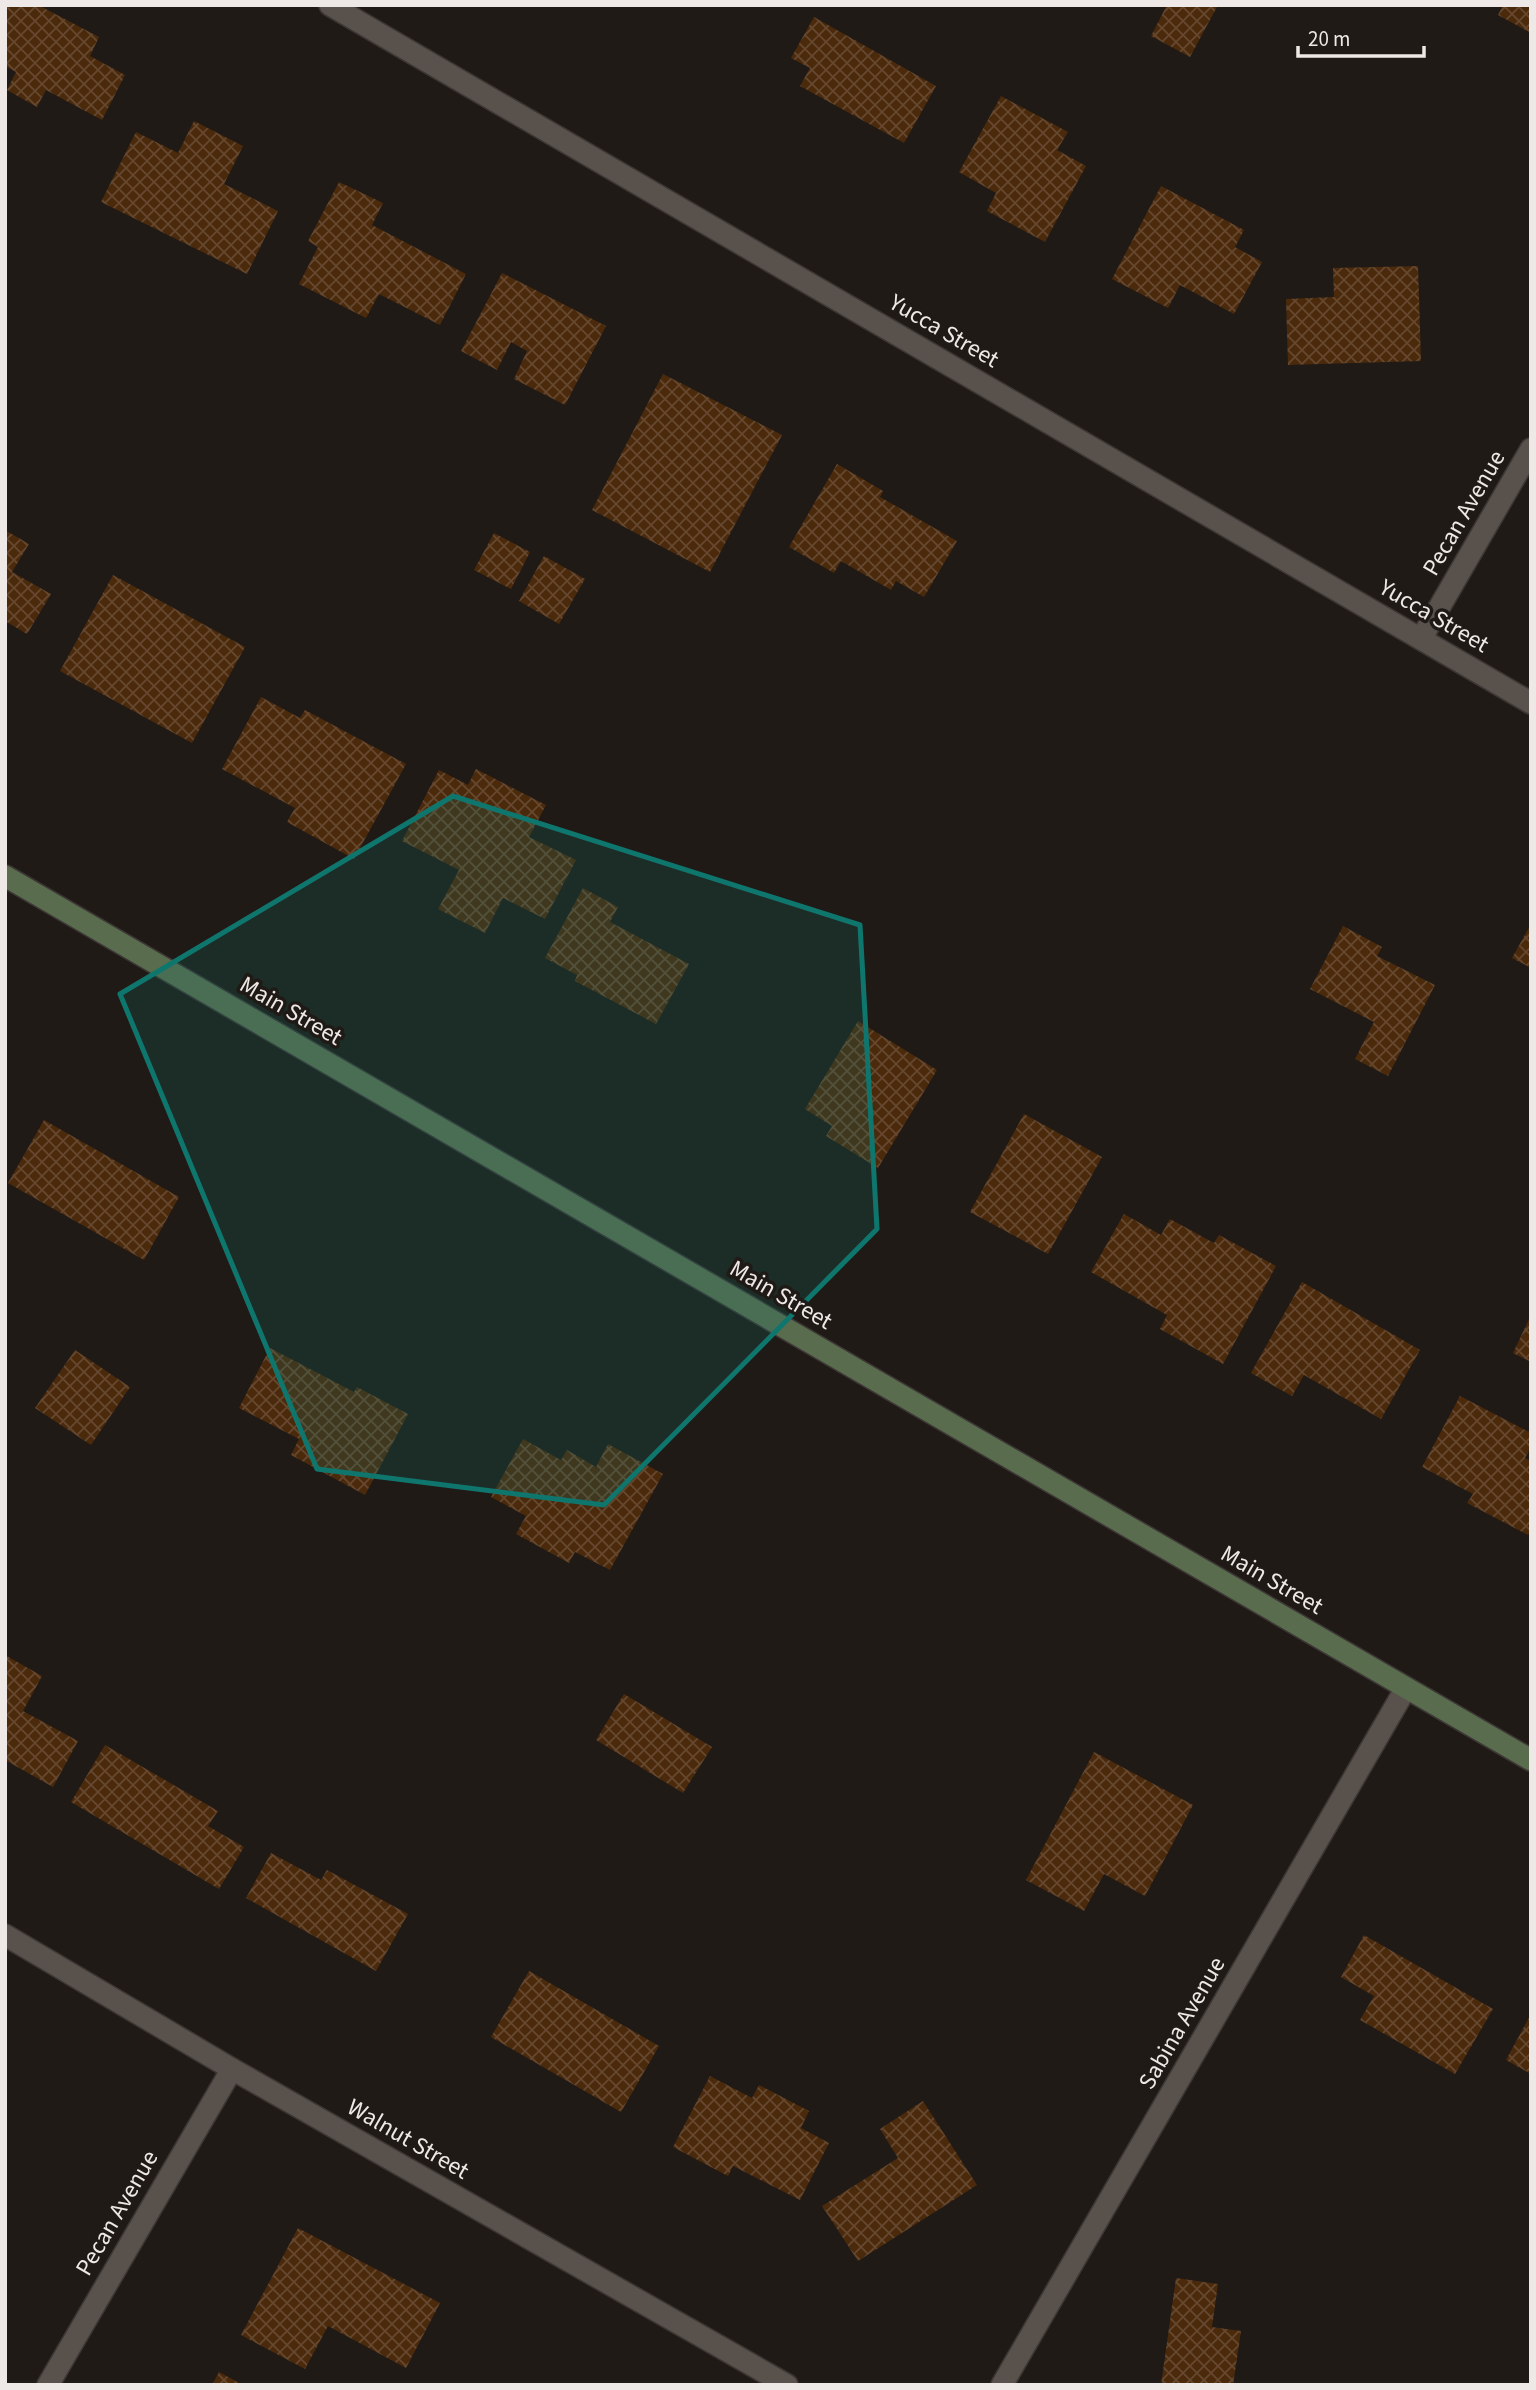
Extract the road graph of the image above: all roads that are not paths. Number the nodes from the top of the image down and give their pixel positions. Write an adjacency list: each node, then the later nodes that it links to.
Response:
1 (330, 5): 3 (street, Yucca Street)
2 (1531, 449): 3 (street, Pecan Avenue)
3 (1421, 639): 4 (street, Yucca Street)
4 (1531, 702)
5 (5, 876): 6 (main road, Main Street)
6 (1406, 1688): 7 (main road, Main Street); 12 (street, Sabina Avenue)
7 (1531, 1760)
8 (5, 1935): 9 (street, Walnut Street)
9 (232, 2069): 10 (street, Pecan Avenue); 11 (street, Walnut Street)
10 (48, 2385)
11 (787, 2385)
12 (1002, 2385)

